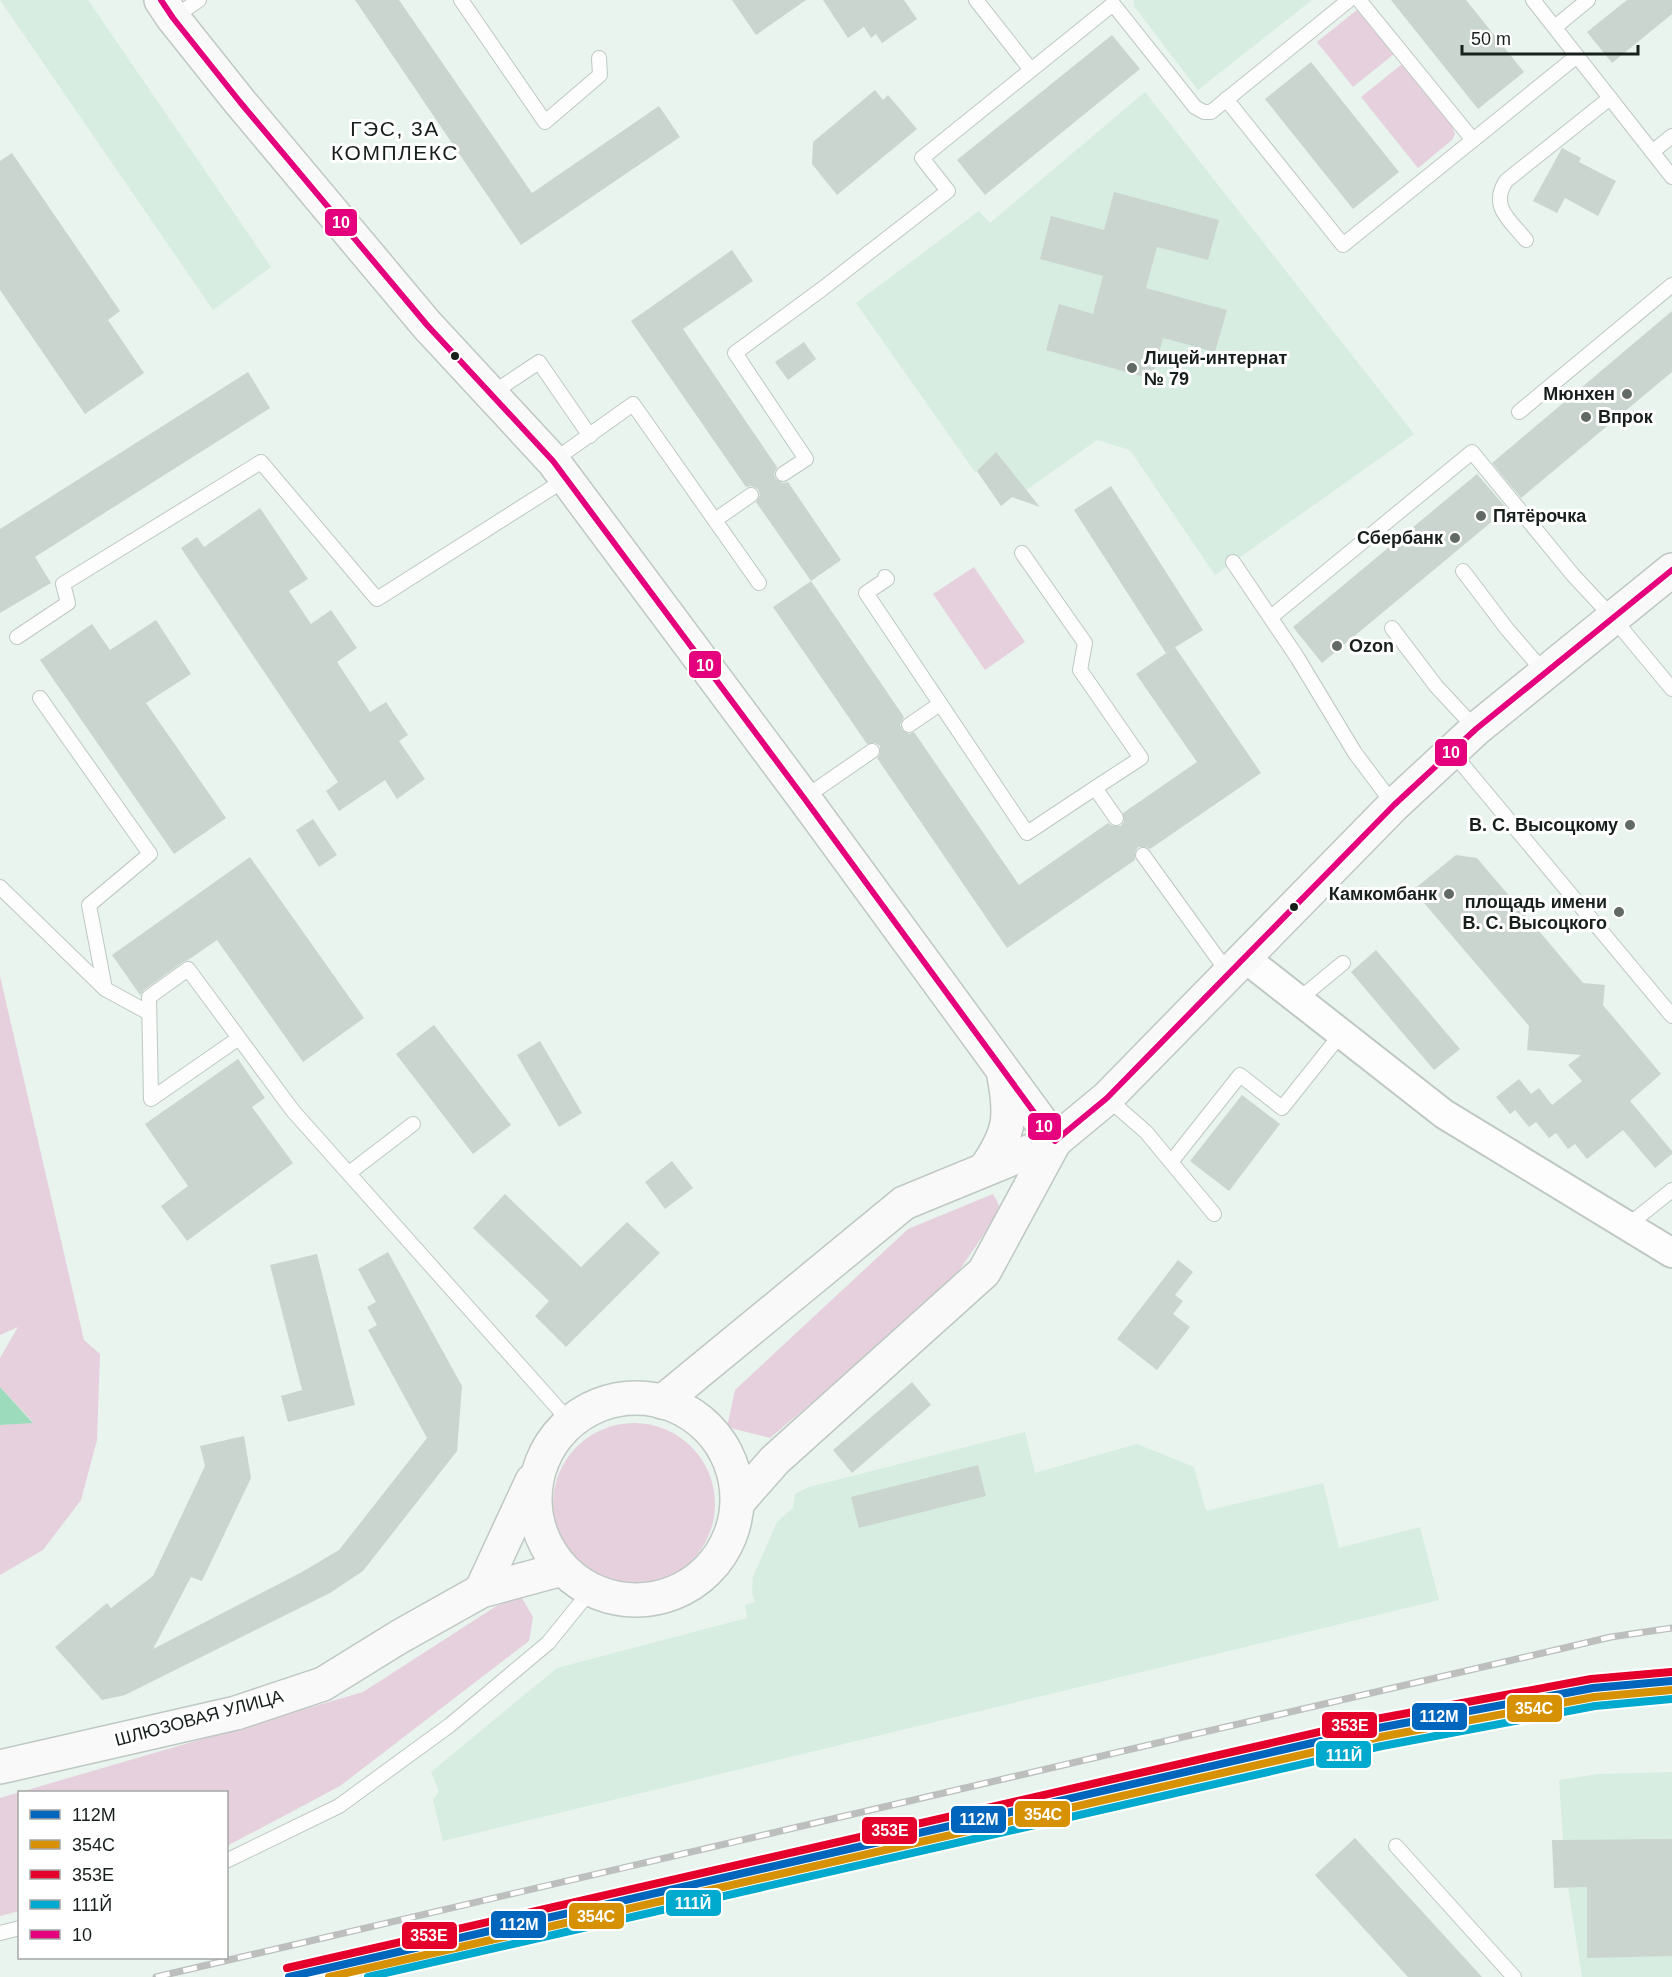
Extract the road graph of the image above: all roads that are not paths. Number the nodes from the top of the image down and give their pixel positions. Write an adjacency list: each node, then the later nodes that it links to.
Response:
1 (199, 0): 8 (lane)
2 (461, 0): 11 (lane)
3 (976, 0): 12 (lane)
4 (1349, 0): 14 (lane)
5 (1359, 0): 16 (lane)
6 (1533, 0): 9 (lane)
7 (1588, 0): 9 (lane)
8 (167, 9): 21 (main road)
9 (1555, 27): 10 (lane)
10 (1577, 56): 13 (lane); 16 (lane)
11 (599, 58)
12 (1031, 70): 14 (lane); 25 (lane)
13 (1610, 98): 17 (lane); 19 (lane)
14 (1226, 99): 16 (lane)
15 (1672, 136): 17 (lane)
16 (1473, 140)
17 (1652, 152): 18 (lane)
18 (1672, 177)
19 (1526, 240)
20 (1672, 285): 22 (lane)
21 (491, 394): 23 (lane); 24 (main road)
22 (1519, 412)
23 (590, 436): 24 (lane); 27 (lane)
24 (560, 470): 37 (lane); 47 (main road)
25 (783, 474)
26 (751, 495): 27 (lane)
27 (714, 520): 33 (lane)
28 (1022, 553): 46 (lane)
29 (1233, 562): 34 (lane)
30 (1672, 570): 35 (main road)
31 (1463, 571): 38 (lane)
32 (885, 577): 41 (lane)
33 (759, 583)
34 (1271, 618): 35 (lane); 48 (lane)
35 (1613, 618): 38 (main road); 39 (lane)
36 (1392, 627): 43 (lane)
37 (17, 637)
38 (1545, 673): 43 (main road)
39 (1672, 689)
40 (40, 698): 54 (lane)
41 (940, 704): 42 (lane); 46 (lane)
42 (909, 725)
43 (1476, 729): 45 (main road)
44 (872, 751): 47 (lane)
45 (1452, 752): 48 (main road); 57 (lane)
46 (1095, 788): 49 (lane)
47 (804, 798): 60 (main road)
48 (1394, 805): 53 (main road)
49 (1116, 818)
50 (1143, 855): 53 (lane)
51 (0, 887): 54 (lane)
52 (1343, 963): 55 (lane)
53 (1237, 966): 55 (street); 61 (main road)
54 (105, 989): 56 (lane)
55 (1298, 1000): 58 (street)
56 (149, 1013): 59 (lane); 59 (lane)
57 (1672, 1016)
58 (1341, 1034): 64 (lane); 69 (street)
59 (239, 1038): 66 (lane)
60 (1003, 1070): 63 (main road); 65 (main road)
61 (1107, 1098): 63 (main road); 64 (lane)
62 (413, 1124): 66 (lane)
63 (1055, 1141): 65 (main road); 74 (main road)
64 (1171, 1162): 68 (lane)
65 (985, 1169): 71 (main road)
66 (349, 1173): 72 (lane)
67 (1672, 1190): 69 (lane)
68 (1214, 1214)
69 (1627, 1226): 70 (street)
70 (1672, 1254)
71 (662, 1402): 72 (main road); 74 (main road)
72 (571, 1422): 73 (main road)
73 (544, 1455): 75 (main road); 77 (main road)
74 (739, 1501): 76 (main road)
75 (562, 1569): 76 (main road); 77 (main road, ШЛЮЗОВАЯ УЛИЦА)
76 (591, 1590): 80 (lane)
77 (481, 1591): 78 (main road, ШЛЮЗОВАЯ УЛИЦА)
78 (0, 1767)
79 (1396, 1846): 83 (lane)
80 (228, 1860)
81 (18, 1928): 82 (lane)
82 (0, 1933)
83 (1514, 1977)

